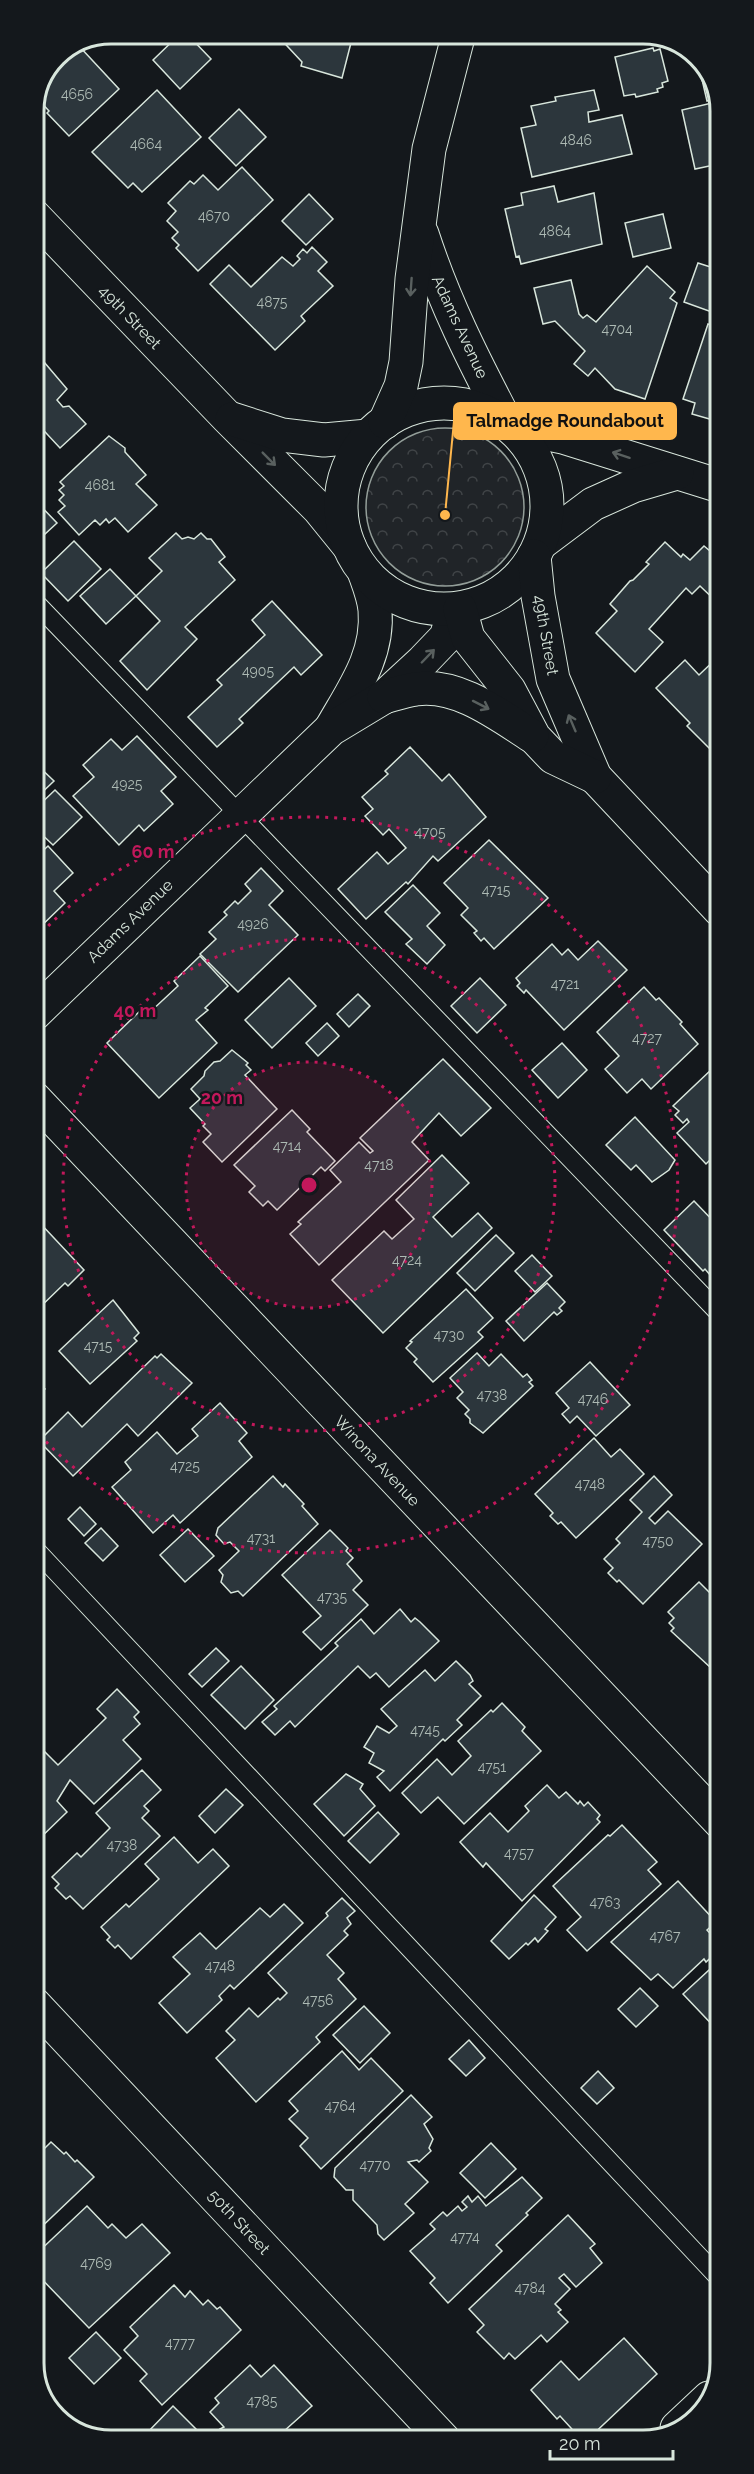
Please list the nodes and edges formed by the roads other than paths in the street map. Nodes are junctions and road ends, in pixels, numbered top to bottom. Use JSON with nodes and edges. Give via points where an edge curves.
{"nodes":[{"id":1,"x":456,"y":44,"type":"edge"},
{"id":2,"x":44,"y":226,"type":"edge"},
{"id":3,"x":420,"y":230,"type":"junction"},
{"id":4,"x":228,"y":418,"type":"junction"},
{"id":5,"x":508,"y":424,"type":"junction"},
{"id":6,"x":376,"y":429,"type":"junction"},
{"id":7,"x":677,"y":473,"type":"junction"},
{"id":8,"x":711,"y":483,"type":"edge"},
{"id":9,"x":349,"y":546,"type":"junction"},
{"id":10,"x":538,"y":550,"type":"junction"},
{"id":11,"x":365,"y":574,"type":"junction"},
{"id":12,"x":458,"y":609,"type":"junction"},
{"id":13,"x":44,"y":611,"type":"edge"},
{"id":14,"x":384,"y":697,"type":"junction"},
{"id":15,"x":331,"y":729,"type":"junction"},
{"id":16,"x":534,"y":737,"type":"junction"},
{"id":17,"x":595,"y":777,"type":"junction"},
{"id":18,"x":241,"y":816,"type":"junction"},
{"id":19,"x":711,"y":900,"type":"edge"},
{"id":20,"x":44,"y":1004,"type":"edge"},
{"id":21,"x":44,"y":1109,"type":"edge"},
{"id":22,"x":711,"y":1305,"type":"edge"},
{"id":23,"x":44,"y":1559,"type":"edge"},
{"id":24,"x":711,"y":1812,"type":"edge"},
{"id":25,"x":44,"y":2015,"type":"edge"},
{"id":26,"x":711,"y":2269,"type":"edge"},
{"id":27,"x":435,"y":2430,"type":"edge"}],
"edges":[{"from":1,"to":3,"type":"street","name":"Adams Avenue","via":[[429,149]]},
{"from":2,"to":4,"type":"street","name":"49th Street"},
{"from":3,"to":5,"type":"street","name":"Adams Avenue","via":[[456,324]]},
{"from":3,"to":6,"type":"street","name":"Adams Avenue","one_way":true,"via":[[401,386]]},
{"from":4,"to":6,"type":"street","name":"49th Street","via":[[282,435],[324,440]]},
{"from":4,"to":9,"type":"street","name":"49th Street","one_way":true,"via":[[319,509]]},
{"from":5,"to":6,"type":"street","via":[[483,410],[432,403],[408,409]]},
{"from":7,"to":5,"type":"street","one_way":true},
{"from":5,"to":10,"type":"street","via":[[528,445],[541,467],[547,492],[548,518]]},
{"from":6,"to":9,"type":"street","via":[[352,460],[342,488],[341,518]]},
{"from":7,"to":8,"type":"street"},
{"from":7,"to":10,"type":"street","via":[[633,486],[593,504]]},
{"from":9,"to":11,"type":"street"},
{"from":10,"to":12,"type":"street","via":[[515,582],[490,599]]},
{"from":17,"to":10,"type":"street","name":"49th Street","one_way":true,"via":[[553,679],[542,626]]},
{"from":11,"to":12,"type":"street","via":[[406,603],[430,609]]},
{"from":11,"to":15,"type":"street","name":"Adams Avenue","via":[[375,609],[374,644]]},
{"from":14,"to":12,"type":"street","name":"Adams Avenue","one_way":true,"via":[[446,637]]},
{"from":12,"to":16,"type":"street","name":"49th Street","via":[[468,638],[509,690]]},
{"from":13,"to":18,"type":"lane"},
{"from":14,"to":15,"type":"street","name":"Adams Avenue"},
{"from":14,"to":16,"type":"street","one_way":true,"via":[[418,688],[448,691],[494,712]]},
{"from":15,"to":18,"type":"street","name":"Adams Avenue"},
{"from":16,"to":17,"type":"street","name":"49th Street","via":[[553,757]]},
{"from":17,"to":19,"type":"street","name":"49th Street"},
{"from":18,"to":20,"type":"street","name":"Adams Avenue"},
{"from":18,"to":22,"type":"lane"},
{"from":21,"to":24,"type":"street","name":"Winona Avenue"},
{"from":23,"to":26,"type":"lane"},
{"from":25,"to":27,"type":"street","name":"50th Street"}]}
